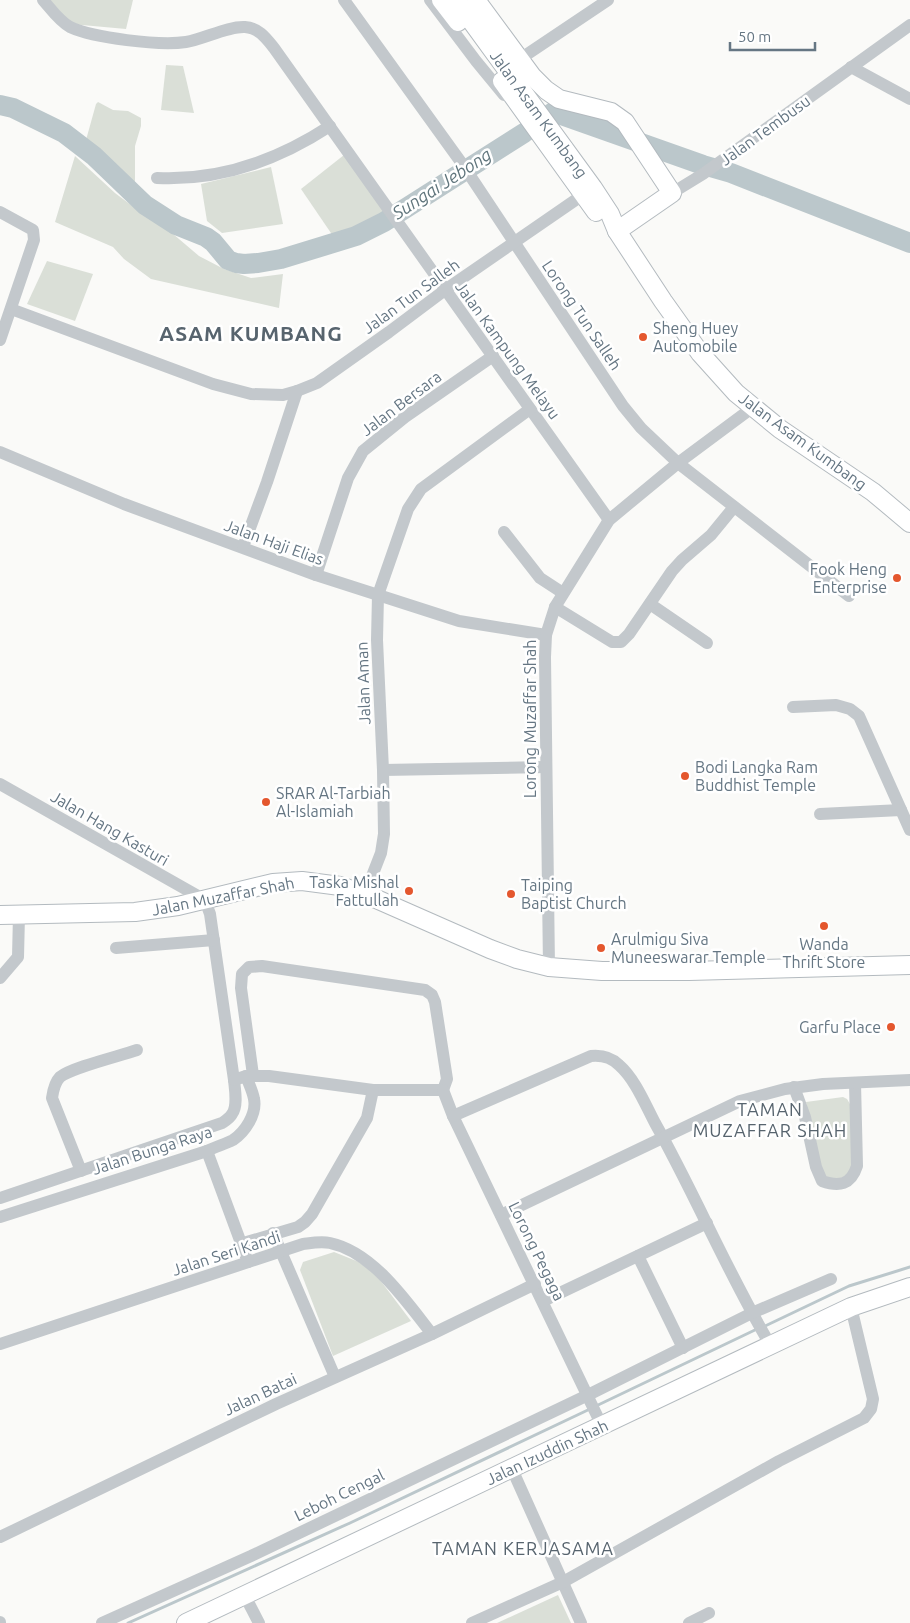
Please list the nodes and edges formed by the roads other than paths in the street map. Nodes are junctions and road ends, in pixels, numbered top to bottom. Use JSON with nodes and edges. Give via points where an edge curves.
{"nodes":[{"id":1,"x":43,"y":0,"type":"edge"},
{"id":2,"x":344,"y":0,"type":"edge"},
{"id":3,"x":430,"y":0,"type":"edge"},
{"id":4,"x":442,"y":0,"type":"edge"},
{"id":5,"x":456,"y":0,"type":"edge"},
{"id":6,"x":476,"y":0,"type":"edge"},
{"id":7,"x":608,"y":0,"type":"edge"},
{"id":8,"x":910,"y":25,"type":"edge"},
{"id":9,"x":492,"y":58,"type":"junction"},
{"id":10,"x":520,"y":59,"type":"junction"},
{"id":11,"x":851,"y":67,"type":"junction"},
{"id":12,"x":910,"y":99,"type":"edge"},
{"id":13,"x":525,"y":107,"type":"junction"},
{"id":14,"x":330,"y":126,"type":"junction"},
{"id":15,"x":157,"y":178,"type":"dead end"},
{"id":16,"x":588,"y":191,"type":"junction"},
{"id":17,"x":672,"y":193,"type":"junction"},
{"id":18,"x":0,"y":212,"type":"edge"},
{"id":19,"x":617,"y":231,"type":"junction"},
{"id":20,"x":515,"y":242,"type":"junction"},
{"id":21,"x":445,"y":290,"type":"junction"},
{"id":22,"x":11,"y":309,"type":"junction"},
{"id":23,"x":0,"y":340,"type":"edge"},
{"id":24,"x":493,"y":356,"type":"junction"},
{"id":25,"x":297,"y":391,"type":"junction"},
{"id":26,"x":752,"y":408,"type":"junction"},
{"id":27,"x":530,"y":409,"type":"junction"},
{"id":28,"x":0,"y":452,"type":"edge"},
{"id":29,"x":678,"y":463,"type":"junction"},
{"id":30,"x":734,"y":507,"type":"junction"},
{"id":31,"x":609,"y":520,"type":"junction"},
{"id":32,"x":910,"y":523,"type":"edge"},
{"id":33,"x":504,"y":532,"type":"dead end"},
{"id":34,"x":242,"y":547,"type":"junction"},
{"id":35,"x":316,"y":575,"type":"junction"},
{"id":36,"x":563,"y":593,"type":"junction"},
{"id":37,"x":378,"y":595,"type":"junction"},
{"id":38,"x":849,"y":596,"type":"dead end"},
{"id":39,"x":650,"y":604,"type":"junction"},
{"id":40,"x":555,"y":607,"type":"junction"},
{"id":41,"x":546,"y":635,"type":"junction"},
{"id":42,"x":707,"y":642,"type":"dead end"},
{"id":43,"x":793,"y":707,"type":"dead end"},
{"id":44,"x":546,"y":767,"type":"junction"},
{"id":45,"x":383,"y":770,"type":"junction"},
{"id":46,"x":0,"y":784,"type":"edge"},
{"id":47,"x":901,"y":810,"type":"junction"},
{"id":48,"x":820,"y":814,"type":"dead end"},
{"id":49,"x":910,"y":830,"type":"edge"},
{"id":50,"x":365,"y":894,"type":"junction"},
{"id":51,"x":205,"y":900,"type":"junction"},
{"id":52,"x":0,"y":915,"type":"edge"},
{"id":53,"x":19,"y":915,"type":"junction"},
{"id":54,"x":214,"y":940,"type":"junction"},
{"id":55,"x":116,"y":948,"type":"dead end"},
{"id":56,"x":910,"y":966,"type":"edge"},
{"id":57,"x":549,"y":967,"type":"junction"},
{"id":58,"x":0,"y":978,"type":"edge"},
{"id":59,"x":138,"y":1050,"type":"dead end"},
{"id":60,"x":244,"y":1077,"type":"junction"},
{"id":61,"x":910,"y":1080,"type":"edge"},
{"id":62,"x":855,"y":1083,"type":"junction"},
{"id":63,"x":794,"y":1087,"type":"junction"},
{"id":64,"x":373,"y":1090,"type":"junction"},
{"id":65,"x":443,"y":1090,"type":"junction"},
{"id":66,"x":453,"y":1116,"type":"junction"},
{"id":67,"x":664,"y":1138,"type":"junction"},
{"id":68,"x":206,"y":1151,"type":"junction"},
{"id":69,"x":81,"y":1171,"type":"junction"},
{"id":70,"x":0,"y":1198,"type":"edge"},
{"id":71,"x":502,"y":1215,"type":"junction"},
{"id":72,"x":0,"y":1217,"type":"edge"},
{"id":73,"x":707,"y":1223,"type":"junction"},
{"id":74,"x":273,"y":1233,"type":"junction"},
{"id":75,"x":240,"y":1244,"type":"junction"},
{"id":76,"x":280,"y":1253,"type":"junction"},
{"id":77,"x":638,"y":1256,"type":"junction"},
{"id":78,"x":248,"y":1262,"type":"junction"},
{"id":79,"x":831,"y":1279,"type":"dead end"},
{"id":80,"x":535,"y":1284,"type":"junction"},
{"id":81,"x":910,"y":1287,"type":"edge"},
{"id":82,"x":543,"y":1301,"type":"junction"},
{"id":83,"x":851,"y":1308,"type":"junction"},
{"id":84,"x":761,"y":1329,"type":"junction"},
{"id":85,"x":432,"y":1334,"type":"junction"},
{"id":86,"x":0,"y":1344,"type":"edge"},
{"id":87,"x":683,"y":1348,"type":"junction"},
{"id":88,"x":336,"y":1377,"type":"junction"},
{"id":89,"x":594,"y":1409,"type":"junction"},
{"id":90,"x":512,"y":1469,"type":"junction"},
{"id":91,"x":0,"y":1537,"type":"edge"},
{"id":92,"x":563,"y":1582,"type":"junction"},
{"id":93,"x":245,"y":1596,"type":"junction"},
{"id":94,"x":709,"y":1613,"type":"dead end"},
{"id":95,"x":102,"y":1623,"type":"edge"},
{"id":96,"x":186,"y":1623,"type":"edge"},
{"id":97,"x":259,"y":1623,"type":"edge"},
{"id":98,"x":472,"y":1623,"type":"edge"},
{"id":99,"x":581,"y":1623,"type":"edge"},
{"id":100,"x":689,"y":1623,"type":"edge"}],
"edges":[{"from":1,"to":14,"type":"street","name":"Jalan Kampung Melayu","via":[[69,26],[156,44],[198,40],[243,26],[257,30],[274,48]]},
{"from":2,"to":20,"type":"street","name":"Lorong Tun Salleh"},
{"from":3,"to":13,"type":"street","name":"Jalan Asam Kumbang","via":[[496,86],[505,96]]},
{"from":4,"to":9,"type":"main road","name":"Jalan Asam Kumbang"},
{"from":5,"to":9,"type":"main road","name":"Jalan Asam Kumbang"},
{"from":6,"to":10,"type":"main road","name":"Jalan Asam Kumbang"},
{"from":7,"to":10,"type":"street"},
{"from":8,"to":11,"type":"street","name":"Jalan Tembusu"},
{"from":9,"to":13,"type":"main road","name":"Jalan Asam Kumbang"},
{"from":10,"to":17,"type":"main road","name":"Jalan Asam Kumbang","via":[[552,96],[611,112],[625,122]]},
{"from":11,"to":12,"type":"street"},
{"from":11,"to":17,"type":"street","name":"Jalan Tembusu"},
{"from":13,"to":16,"type":"main road","name":"Jalan Asam Kumbang"},
{"from":14,"to":15,"type":"street","via":[[288,150],[243,168],[196,177]]},
{"from":14,"to":21,"type":"street","name":"Jalan Kampung Melayu"},
{"from":16,"to":19,"type":"main road","name":"Jalan Asam Kumbang","via":[[610,214]]},
{"from":16,"to":20,"type":"street","name":"Jalan Tun Salleh"},
{"from":17,"to":19,"type":"main road","name":"Jalan Tembusu"},
{"from":18,"to":22,"type":"street","via":[[33,230],[34,240]]},
{"from":19,"to":26,"type":"main road","name":"Jalan Asam Kumbang","via":[[700,353]]},
{"from":20,"to":21,"type":"street","name":"Jalan Tun Salleh"},
{"from":20,"to":29,"type":"street","name":"Lorong Tun Salleh","via":[[623,406]]},
{"from":21,"to":24,"type":"street","name":"Jalan Kampung Melayu"},
{"from":21,"to":25,"type":"street","name":"Jalan Tun Salleh","via":[[317,383]]},
{"from":22,"to":23,"type":"street"},
{"from":22,"to":25,"type":"street","name":"Jalan Tun Salleh","via":[[213,384],[251,394],[282,395]]},
{"from":24,"to":27,"type":"street","name":"Jalan Kampung Melayu"},
{"from":24,"to":35,"type":"street","name":"Jalan Bersara","via":[[405,417],[363,451],[348,478]]},
{"from":25,"to":34,"type":"street"},
{"from":26,"to":29,"type":"street","name":"Lorong Muzaffar Shah"},
{"from":26,"to":32,"type":"main road","name":"Jalan Asam Kumbang","via":[[873,492]]},
{"from":27,"to":31,"type":"street","name":"Jalan Kampung Melayu"},
{"from":27,"to":37,"type":"street","name":"Jalan Aman","via":[[421,489],[408,509]]},
{"from":28,"to":34,"type":"street","name":"Jalan Haji Elias","via":[[124,504]]},
{"from":29,"to":30,"type":"street","name":"Lorong Tun Salleh"},
{"from":29,"to":31,"type":"street","name":"Lorong Muzaffar Shah"},
{"from":30,"to":38,"type":"street","name":"Lorong Tun Salleh"},
{"from":30,"to":39,"type":"street","via":[[711,535],[672,571]]},
{"from":31,"to":36,"type":"street","name":"Lorong Muzaffar Shah"},
{"from":33,"to":36,"type":"street","via":[[540,578]]},
{"from":34,"to":35,"type":"street","name":"Jalan Haji Elias"},
{"from":35,"to":37,"type":"street","name":"Jalan Haji Elias"},
{"from":36,"to":40,"type":"street","name":"Lorong Muzaffar Shah"},
{"from":37,"to":41,"type":"street","name":"Jalan Haji Elias","via":[[459,621]]},
{"from":37,"to":45,"type":"street","name":"Jalan Aman"},
{"from":39,"to":40,"type":"street","via":[[621,642],[612,642]]},
{"from":39,"to":42,"type":"street"},
{"from":40,"to":41,"type":"street","name":"Lorong Muzaffar Shah"},
{"from":41,"to":44,"type":"street","name":"Lorong Muzaffar Shah"},
{"from":43,"to":47,"type":"street","via":[[836,705],[850,708],[859,716]]},
{"from":44,"to":45,"type":"street"},
{"from":44,"to":57,"type":"street","name":"Lorong Muzaffar Shah"},
{"from":45,"to":50,"type":"street","name":"Jalan Aman","via":[[384,834],[381,853]]},
{"from":46,"to":51,"type":"street","name":"Jalan Hang Kasturi"},
{"from":47,"to":48,"type":"street"},
{"from":47,"to":49,"type":"street"},
{"from":50,"to":51,"type":"main road","name":"Jalan Muzaffar Shah","via":[[340,886],[302,881],[274,883]]},
{"from":50,"to":57,"type":"main road","name":"Jalan Muzaffar Shah","via":[[490,949]]},
{"from":51,"to":53,"type":"main road","name":"Jalan Muzaffar Shah","via":[[135,912]]},
{"from":51,"to":54,"type":"street","name":"Jalan Bunga Raya"},
{"from":52,"to":53,"type":"main road","name":"Jalan Muzaffar Shah"},
{"from":53,"to":58,"type":"street","via":[[18,957]]},
{"from":54,"to":55,"type":"street"},
{"from":54,"to":60,"type":"street","name":"Jalan Bunga Raya"},
{"from":56,"to":57,"type":"main road","name":"Jalan Muzaffar Shah","via":[[689,971]]},
{"from":59,"to":69,"type":"street","via":[[79,1068],[60,1078],[53,1090],[52,1098]]},
{"from":60,"to":64,"type":"street","via":[[269,1076]]},
{"from":60,"to":65,"type":"street","via":[[242,974],[249,967],[262,966],[424,990],[432,995],[447,1079]]},
{"from":60,"to":68,"type":"street","name":"Jalan Bunga Raya","via":[[254,1099],[249,1123],[233,1139]]},
{"from":60,"to":69,"type":"street","name":"Jalan Bunga Raya","via":[[232,1114],[222,1123]]},
{"from":61,"to":62,"type":"street"},
{"from":62,"to":63,"type":"street"},
{"from":62,"to":63,"type":"street","via":[[857,1166],[854,1175],[839,1185],[822,1181]]},
{"from":63,"to":67,"type":"street","via":[[740,1100]]},
{"from":64,"to":65,"type":"street"},
{"from":64,"to":74,"type":"street","via":[[367,1118],[312,1214],[298,1227]]},
{"from":65,"to":66,"type":"street","name":"Lorong Pegaga"},
{"from":66,"to":67,"type":"street","via":[[591,1056],[601,1055],[619,1064]]},
{"from":66,"to":71,"type":"street","name":"Lorong Pegaga"},
{"from":67,"to":71,"type":"street"},
{"from":67,"to":73,"type":"street"},
{"from":68,"to":72,"type":"street","name":"Jalan Bunga Raya"},
{"from":68,"to":75,"type":"street"},
{"from":69,"to":70,"type":"street","name":"Jalan Bunga Raya"},
{"from":71,"to":80,"type":"street","name":"Lorong Pegaga"},
{"from":73,"to":77,"type":"street"},
{"from":73,"to":84,"type":"street"},
{"from":74,"to":75,"type":"street"},
{"from":74,"to":76,"type":"street"},
{"from":75,"to":78,"type":"street"},
{"from":76,"to":78,"type":"street","name":"Jalan Seri Kandi"},
{"from":76,"to":85,"type":"street","name":"Jalan Seri Kandi","via":[[316,1242],[349,1250],[385,1275]]},
{"from":76,"to":88,"type":"street"},
{"from":77,"to":82,"type":"street"},
{"from":77,"to":87,"type":"street"},
{"from":78,"to":86,"type":"street","name":"Jalan Seri Kandi"},
{"from":79,"to":84,"type":"street","name":"Leboh Cengal"},
{"from":80,"to":82,"type":"street","name":"Lorong Pegaga"},
{"from":80,"to":85,"type":"street","name":"Jalan Batai"},
{"from":81,"to":83,"type":"main road","name":"Jalan Izuddin Shah"},
{"from":82,"to":89,"type":"street","name":"Lorong Pegaga"},
{"from":83,"to":84,"type":"main road","name":"Jalan Izuddin Shah"},
{"from":83,"to":92,"type":"street","via":[[873,1399],[864,1418],[770,1466]]},
{"from":84,"to":87,"type":"street","name":"Leboh Cengal"},
{"from":84,"to":89,"type":"main road","name":"Jalan Izuddin Shah"},
{"from":85,"to":88,"type":"street","name":"Jalan Batai"},
{"from":87,"to":89,"type":"street","name":"Leboh Cengal"},
{"from":88,"to":91,"type":"street","name":"Jalan Batai"},
{"from":89,"to":90,"type":"main road","name":"Jalan Izuddin Shah"},
{"from":89,"to":95,"type":"street","name":"Leboh Cengal"},
{"from":90,"to":92,"type":"street"},
{"from":90,"to":93,"type":"main road","name":"Jalan Izuddin Shah"},
{"from":92,"to":98,"type":"street"},
{"from":92,"to":99,"type":"street"},
{"from":93,"to":96,"type":"main road","name":"Jalan Izuddin Shah"},
{"from":93,"to":97,"type":"street"},
{"from":94,"to":100,"type":"street"}]}
